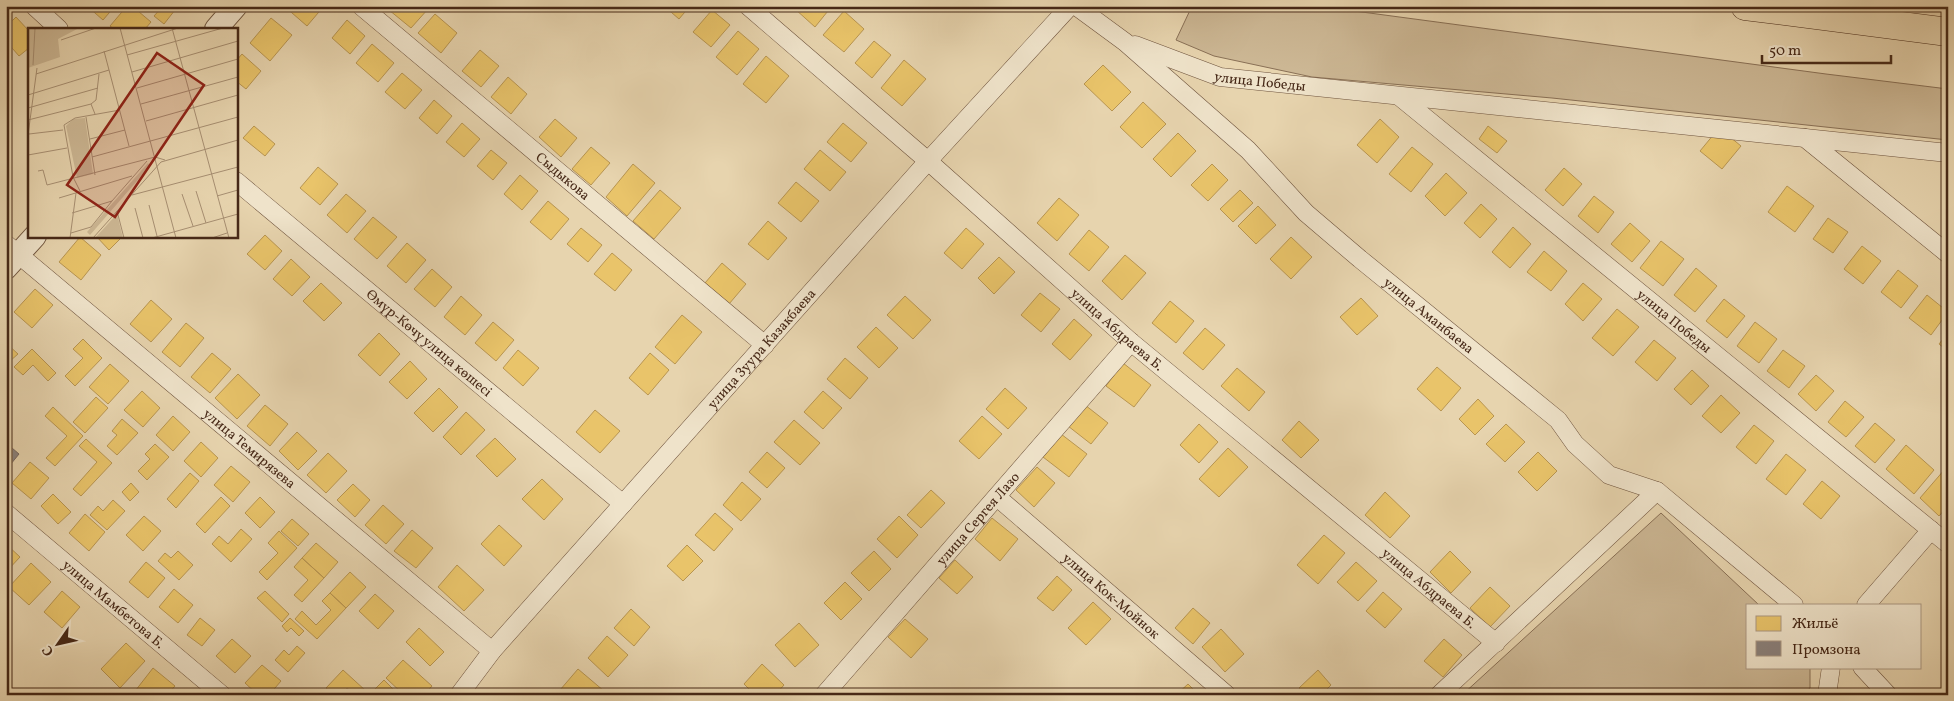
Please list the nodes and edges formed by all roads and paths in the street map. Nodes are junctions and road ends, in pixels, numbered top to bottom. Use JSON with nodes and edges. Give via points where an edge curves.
{"nodes":[{"id":1,"x":34,"y":6,"type":"edge"},
{"id":2,"x":236,"y":6,"type":"edge"},
{"id":3,"x":361,"y":6,"type":"edge"},
{"id":4,"x":748,"y":6,"type":"edge"},
{"id":5,"x":1070,"y":6,"type":"edge"},
{"id":6,"x":1076,"y":6,"type":"edge"},
{"id":7,"x":1745,"y":6,"type":"edge"},
{"id":8,"x":1874,"y":14,"type":"edge"},
{"id":9,"x":58,"y":28,"type":"edge"},
{"id":10,"x":217,"y":28,"type":"edge"},
{"id":11,"x":1948,"y":32,"type":"edge"},
{"id":12,"x":1126,"y":42,"type":"junction"},
{"id":13,"x":1400,"y":97,"type":"junction"},
{"id":14,"x":1805,"y":138,"type":"junction"},
{"id":15,"x":1948,"y":153,"type":"edge"},
{"id":16,"x":928,"y":161,"type":"junction"},
{"id":17,"x":238,"y":183,"type":"edge"},
{"id":18,"x":32,"y":238,"type":"edge"},
{"id":19,"x":1948,"y":254,"type":"edge"},
{"id":20,"x":10,"y":256,"type":"edge"},
{"id":21,"x":1131,"y":342,"type":"junction"},
{"id":22,"x":765,"y":345,"type":"junction"},
{"id":23,"x":1657,"y":491,"type":"junction"},
{"id":24,"x":997,"y":497,"type":"junction"},
{"id":25,"x":623,"y":504,"type":"junction"},
{"id":26,"x":6,"y":513,"type":"edge"},
{"id":27,"x":1931,"y":530,"type":"junction"},
{"id":28,"x":1948,"y":544,"type":"edge"},
{"id":29,"x":1793,"y":604,"type":"edge"},
{"id":30,"x":1867,"y":604,"type":"edge"},
{"id":31,"x":1496,"y":643,"type":"junction"},
{"id":32,"x":492,"y":651,"type":"junction"},
{"id":33,"x":1831,"y":668,"type":"edge"},
{"id":34,"x":1863,"y":668,"type":"edge"},
{"id":35,"x":834,"y":691,"type":"edge"},
{"id":36,"x":222,"y":695,"type":"edge"},
{"id":37,"x":458,"y":695,"type":"edge"},
{"id":38,"x":1227,"y":695,"type":"edge"},
{"id":39,"x":1439,"y":695,"type":"edge"},
{"id":40,"x":1826,"y":695,"type":"edge"},
{"id":41,"x":1888,"y":695,"type":"edge"}],
"edges":[{"from":1,"to":9,"type":"street"},
{"from":2,"to":10,"type":"street"},
{"from":3,"to":22,"type":"street","name":"Сыдыкова"},
{"from":4,"to":16,"type":"street","name":"улица Абдраева Б."},
{"from":5,"to":16,"type":"street","name":"улица Зуура Казакбаева"},
{"from":6,"to":12,"type":"street","name":"улица Аманбаева"},
{"from":7,"to":8,"type":"main road"},
{"from":8,"to":11,"type":"main road"},
{"from":12,"to":13,"type":"street","name":"улица Победы","via":[[1220,77]]},
{"from":12,"to":23,"type":"street","name":"улица Аманбаева","via":[[1248,150],[1313,218],[1558,420],[1575,444],[1609,475]]},
{"from":13,"to":14,"type":"street","name":"улица Победы"},
{"from":13,"to":27,"type":"street","name":"улица Победы"},
{"from":14,"to":15,"type":"street","name":"улица Победы"},
{"from":14,"to":19,"type":"street"},
{"from":16,"to":21,"type":"street","name":"улица Абдраева Б."},
{"from":16,"to":22,"type":"street","name":"улица Зуура Казакбаева"},
{"from":17,"to":25,"type":"street","name":"Өмүр-Көчү улица көшесі"},
{"from":18,"to":20,"type":"street"},
{"from":20,"to":32,"type":"street","name":"улица Темирязева"},
{"from":21,"to":24,"type":"street","name":"улица Сергея Лазо"},
{"from":21,"to":31,"type":"street","name":"улица Абдраева Б."},
{"from":22,"to":25,"type":"street","name":"улица Зуура Казакбаева"},
{"from":23,"to":29,"type":"street","name":"улица Аманбаева"},
{"from":23,"to":31,"type":"street"},
{"from":24,"to":35,"type":"street","name":"улица Сергея Лазо"},
{"from":24,"to":38,"type":"street","name":"улица Кок-Мойнок"},
{"from":25,"to":32,"type":"street","name":"улица Зуура Казакбаева"},
{"from":26,"to":36,"type":"street","name":"улица Мамбетова Б."},
{"from":27,"to":28,"type":"street","name":"улица Победы"},
{"from":27,"to":30,"type":"street"},
{"from":31,"to":39,"type":"street"},
{"from":32,"to":37,"type":"street","name":"улица Зуура Казакбаева"},
{"from":33,"to":40,"type":"street"},
{"from":34,"to":41,"type":"street"}]}
